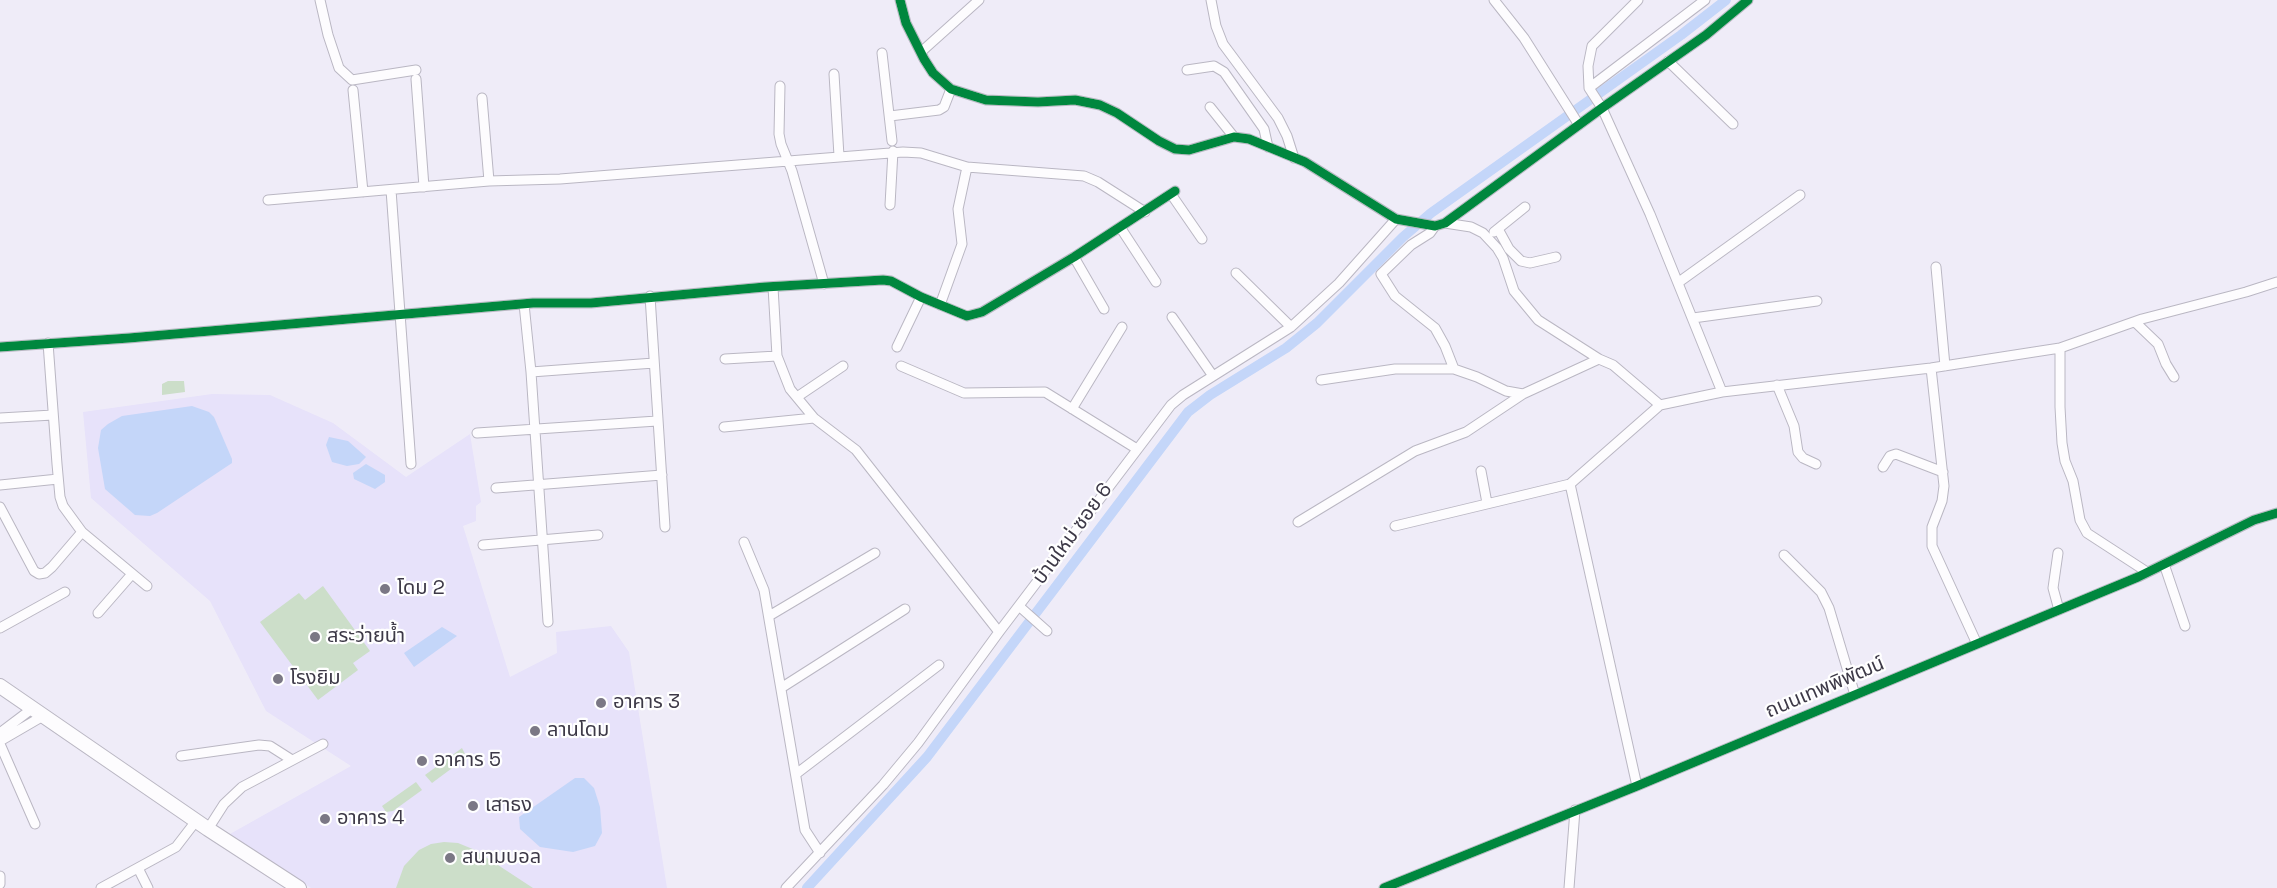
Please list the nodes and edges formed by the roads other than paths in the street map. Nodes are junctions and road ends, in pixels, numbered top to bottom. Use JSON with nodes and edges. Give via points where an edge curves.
{"nodes":[{"id":1,"x":320,"y":0,"type":"edge"},
{"id":2,"x":900,"y":0,"type":"edge"},
{"id":3,"x":979,"y":0,"type":"edge"},
{"id":4,"x":1211,"y":0,"type":"edge"},
{"id":5,"x":1494,"y":0,"type":"edge"},
{"id":6,"x":1638,"y":0,"type":"edge"},
{"id":7,"x":1705,"y":0,"type":"edge"},
{"id":8,"x":1748,"y":0,"type":"edge"},
{"id":9,"x":921,"y":52,"type":"junction"},
{"id":10,"x":882,"y":53,"type":"dead end"},
{"id":11,"x":1668,"y":61,"type":"junction"},
{"id":12,"x":1187,"y":70,"type":"dead end"},
{"id":13,"x":834,"y":74,"type":"dead end"},
{"id":14,"x":780,"y":86,"type":"dead end"},
{"id":15,"x":951,"y":89,"type":"junction"},
{"id":16,"x":1590,"y":89,"type":"junction"},
{"id":17,"x":352,"y":90,"type":"dead end"},
{"id":18,"x":482,"y":98,"type":"dead end"},
{"id":19,"x":1601,"y":106,"type":"junction"},
{"id":20,"x":1210,"y":107,"type":"dead end"},
{"id":21,"x":890,"y":116,"type":"junction"},
{"id":22,"x":1577,"y":121,"type":"junction"},
{"id":23,"x":1733,"y":124,"type":"dead end"},
{"id":24,"x":1234,"y":137,"type":"junction"},
{"id":25,"x":892,"y":146,"type":"junction"},
{"id":26,"x":1268,"y":147,"type":"junction"},
{"id":27,"x":839,"y":156,"type":"junction"},
{"id":28,"x":1294,"y":158,"type":"junction"},
{"id":29,"x":787,"y":161,"type":"junction"},
{"id":30,"x":967,"y":167,"type":"junction"},
{"id":31,"x":489,"y":181,"type":"junction"},
{"id":32,"x":424,"y":187,"type":"junction"},
{"id":33,"x":391,"y":190,"type":"junction"},
{"id":34,"x":363,"y":192,"type":"junction"},
{"id":35,"x":1800,"y":195,"type":"dead end"},
{"id":36,"x":268,"y":200,"type":"dead end"},
{"id":37,"x":890,"y":205,"type":"dead end"},
{"id":38,"x":1525,"y":207,"type":"dead end"},
{"id":39,"x":1145,"y":212,"type":"junction"},
{"id":40,"x":1396,"y":219,"type":"junction"},
{"id":41,"x":1445,"y":223,"type":"junction"},
{"id":42,"x":1430,"y":225,"type":"junction"},
{"id":43,"x":1120,"y":227,"type":"junction"},
{"id":44,"x":1498,"y":229,"type":"junction"},
{"id":45,"x":1487,"y":238,"type":"junction"},
{"id":46,"x":1202,"y":239,"type":"dead end"},
{"id":47,"x":1074,"y":257,"type":"junction"},
{"id":48,"x":1556,"y":257,"type":"dead end"},
{"id":49,"x":1936,"y":267,"type":"dead end"},
{"id":50,"x":1236,"y":273,"type":"dead end"},
{"id":51,"x":1156,"y":282,"type":"dead end"},
{"id":52,"x":1679,"y":282,"type":"junction"},
{"id":53,"x":2277,"y":282,"type":"edge"},
{"id":54,"x":824,"y":284,"type":"junction"},
{"id":55,"x":773,"y":287,"type":"junction"},
{"id":56,"x":650,"y":296,"type":"junction"},
{"id":57,"x":921,"y":297,"type":"junction"},
{"id":58,"x":1817,"y":302,"type":"dead end"},
{"id":59,"x":524,"y":304,"type":"junction"},
{"id":60,"x":940,"y":305,"type":"junction"},
{"id":61,"x":1104,"y":309,"type":"dead end"},
{"id":62,"x":400,"y":314,"type":"junction"},
{"id":63,"x":1172,"y":317,"type":"dead end"},
{"id":64,"x":1693,"y":318,"type":"junction"},
{"id":65,"x":2135,"y":321,"type":"junction"},
{"id":66,"x":1122,"y":327,"type":"dead end"},
{"id":67,"x":1291,"y":327,"type":"junction"},
{"id":68,"x":48,"y":343,"type":"junction"},
{"id":69,"x":0,"y":347,"type":"edge"},
{"id":70,"x":897,"y":347,"type":"dead end"},
{"id":71,"x":2060,"y":348,"type":"junction"},
{"id":72,"x":777,"y":356,"type":"junction"},
{"id":73,"x":725,"y":359,"type":"dead end"},
{"id":74,"x":1599,"y":359,"type":"junction"},
{"id":75,"x":654,"y":363,"type":"junction"},
{"id":76,"x":843,"y":366,"type":"dead end"},
{"id":77,"x":901,"y":366,"type":"dead end"},
{"id":78,"x":1945,"y":366,"type":"junction"},
{"id":79,"x":1931,"y":368,"type":"junction"},
{"id":80,"x":1454,"y":369,"type":"junction"},
{"id":81,"x":531,"y":372,"type":"junction"},
{"id":82,"x":1213,"y":376,"type":"junction"},
{"id":83,"x":2174,"y":377,"type":"dead end"},
{"id":84,"x":1321,"y":380,"type":"dead end"},
{"id":85,"x":1777,"y":385,"type":"junction"},
{"id":86,"x":1722,"y":392,"type":"junction"},
{"id":87,"x":1523,"y":394,"type":"junction"},
{"id":88,"x":797,"y":397,"type":"junction"},
{"id":89,"x":1660,"y":405,"type":"junction"},
{"id":90,"x":1072,"y":409,"type":"junction"},
{"id":91,"x":53,"y":415,"type":"junction"},
{"id":92,"x":0,"y":418,"type":"edge"},
{"id":93,"x":814,"y":418,"type":"junction"},
{"id":94,"x":657,"y":421,"type":"junction"},
{"id":95,"x":724,"y":427,"type":"dead end"},
{"id":96,"x":534,"y":429,"type":"junction"},
{"id":97,"x":477,"y":433,"type":"dead end"},
{"id":98,"x":1137,"y":448,"type":"junction"},
{"id":99,"x":411,"y":464,"type":"dead end"},
{"id":100,"x":1816,"y":464,"type":"dead end"},
{"id":101,"x":1883,"y":467,"type":"dead end"},
{"id":102,"x":1481,"y":471,"type":"dead end"},
{"id":103,"x":1943,"y":472,"type":"junction"},
{"id":104,"x":662,"y":475,"type":"junction"},
{"id":105,"x":58,"y":478,"type":"junction"},
{"id":106,"x":538,"y":483,"type":"junction"},
{"id":107,"x":1570,"y":484,"type":"junction"},
{"id":108,"x":0,"y":485,"type":"edge"},
{"id":109,"x":496,"y":488,"type":"dead end"},
{"id":110,"x":1487,"y":503,"type":"junction"},
{"id":111,"x":0,"y":507,"type":"edge"},
{"id":112,"x":2277,"y":513,"type":"edge"},
{"id":113,"x":1298,"y":522,"type":"dead end"},
{"id":114,"x":1395,"y":526,"type":"dead end"},
{"id":115,"x":665,"y":527,"type":"dead end"},
{"id":116,"x":82,"y":532,"type":"junction"},
{"id":117,"x":598,"y":535,"type":"dead end"},
{"id":118,"x":543,"y":541,"type":"junction"},
{"id":119,"x":744,"y":542,"type":"dead end"},
{"id":120,"x":483,"y":545,"type":"dead end"},
{"id":121,"x":2058,"y":553,"type":"dead end"},
{"id":122,"x":875,"y":554,"type":"dead end"},
{"id":123,"x":1784,"y":555,"type":"dead end"},
{"id":124,"x":2164,"y":564,"type":"junction"},
{"id":125,"x":2147,"y":572,"type":"junction"},
{"id":126,"x":132,"y":574,"type":"junction"},
{"id":127,"x":147,"y":586,"type":"dead end"},
{"id":128,"x":65,"y":592,"type":"dead end"},
{"id":129,"x":905,"y":609,"type":"dead end"},
{"id":130,"x":1023,"y":610,"type":"junction"},
{"id":131,"x":2059,"y":610,"type":"junction"},
{"id":132,"x":98,"y":613,"type":"dead end"},
{"id":133,"x":769,"y":616,"type":"junction"},
{"id":134,"x":548,"y":622,"type":"dead end"},
{"id":135,"x":2185,"y":626,"type":"dead end"},
{"id":136,"x":0,"y":628,"type":"edge"},
{"id":137,"x":1047,"y":631,"type":"dead end"},
{"id":138,"x":999,"y":632,"type":"junction"},
{"id":139,"x":1977,"y":645,"type":"junction"},
{"id":140,"x":939,"y":665,"type":"dead end"},
{"id":141,"x":0,"y":686,"type":"edge"},
{"id":142,"x":781,"y":688,"type":"junction"},
{"id":143,"x":1855,"y":695,"type":"junction"},
{"id":144,"x":38,"y":712,"type":"junction"},
{"id":145,"x":0,"y":733,"type":"edge"},
{"id":146,"x":0,"y":742,"type":"edge"},
{"id":147,"x":323,"y":744,"type":"dead end"},
{"id":148,"x":181,"y":756,"type":"dead end"},
{"id":149,"x":292,"y":760,"type":"junction"},
{"id":150,"x":796,"y":774,"type":"junction"},
{"id":151,"x":1637,"y":786,"type":"junction"},
{"id":152,"x":1575,"y":810,"type":"junction"},
{"id":153,"x":35,"y":824,"type":"dead end"},
{"id":154,"x":202,"y":825,"type":"junction"},
{"id":155,"x":820,"y":854,"type":"junction"},
{"id":156,"x":138,"y":868,"type":"junction"},
{"id":157,"x":0,"y":876,"type":"edge"},
{"id":158,"x":0,"y":884,"type":"edge"},
{"id":159,"x":101,"y":888,"type":"edge"},
{"id":160,"x":148,"y":888,"type":"edge"},
{"id":161,"x":299,"y":888,"type":"edge"},
{"id":162,"x":786,"y":888,"type":"edge"},
{"id":163,"x":1384,"y":888,"type":"edge"},
{"id":164,"x":1569,"y":888,"type":"edge"}],
"edges":[{"from":1,"to":32,"type":"street","via":[[339,68],[352,80],[416,75]]},
{"from":2,"to":9,"type":"street","via":[[906,23]]},
{"from":3,"to":9,"type":"street"},
{"from":4,"to":28,"type":"street","via":[[1223,44],[1278,118]]},
{"from":5,"to":22,"type":"street","via":[[1524,38]]},
{"from":6,"to":16,"type":"street","via":[[1592,46],[1588,66]]},
{"from":7,"to":16,"type":"street"},
{"from":8,"to":11,"type":"street"},
{"from":9,"to":15,"type":"street","via":[[933,73]]},
{"from":10,"to":21,"type":"street"},
{"from":11,"to":19,"type":"street"},
{"from":11,"to":23,"type":"street"},
{"from":12,"to":26,"type":"street","via":[[1214,66],[1224,72],[1264,129]]},
{"from":13,"to":27,"type":"street"},
{"from":14,"to":29,"type":"street","via":[[779,134]]},
{"from":15,"to":21,"type":"street","via":[[939,110]]},
{"from":15,"to":24,"type":"street","via":[[986,100],[1075,100],[1100,105],[1175,149],[1189,150]]},
{"from":16,"to":19,"type":"street"},
{"from":17,"to":34,"type":"street"},
{"from":18,"to":31,"type":"street"},
{"from":19,"to":22,"type":"street"},
{"from":19,"to":52,"type":"street"},
{"from":20,"to":24,"type":"street"},
{"from":21,"to":25,"type":"street"},
{"from":22,"to":41,"type":"street"},
{"from":24,"to":26,"type":"street"},
{"from":25,"to":27,"type":"street"},
{"from":25,"to":30,"type":"street"},
{"from":25,"to":37,"type":"street"},
{"from":26,"to":28,"type":"street"},
{"from":27,"to":29,"type":"street"},
{"from":28,"to":40,"type":"street"},
{"from":29,"to":31,"type":"street"},
{"from":29,"to":54,"type":"street"},
{"from":30,"to":39,"type":"street","via":[[1084,176]]},
{"from":30,"to":60,"type":"street","via":[[958,209],[962,244]]},
{"from":31,"to":32,"type":"street"},
{"from":32,"to":33,"type":"street"},
{"from":33,"to":34,"type":"street"},
{"from":33,"to":62,"type":"street"},
{"from":34,"to":36,"type":"street"},
{"from":35,"to":52,"type":"street"},
{"from":38,"to":44,"type":"street"},
{"from":39,"to":43,"type":"street"},
{"from":39,"to":46,"type":"street","via":[[1173,193]]},
{"from":40,"to":42,"type":"street"},
{"from":40,"to":67,"type":"street","name":"บ้านใหม่ ซอย 6","via":[[1340,283]]},
{"from":41,"to":42,"type":"street"},
{"from":41,"to":45,"type":"street","via":[[1471,227]]},
{"from":42,"to":80,"type":"street","via":[[1430,233],[1381,274],[1395,296],[1435,328]]},
{"from":43,"to":47,"type":"street"},
{"from":43,"to":51,"type":"street"},
{"from":44,"to":45,"type":"street"},
{"from":44,"to":48,"type":"street","via":[[1521,261],[1530,263]]},
{"from":45,"to":74,"type":"street","via":[[1503,258],[1514,291],[1528,310],[1550,329]]},
{"from":47,"to":60,"type":"street","via":[[982,312],[967,316]]},
{"from":47,"to":61,"type":"street"},
{"from":49,"to":78,"type":"street"},
{"from":50,"to":67,"type":"street"},
{"from":52,"to":64,"type":"street"},
{"from":53,"to":65,"type":"street"},
{"from":54,"to":55,"type":"street"},
{"from":54,"to":57,"type":"street","via":[[891,281]]},
{"from":55,"to":56,"type":"street"},
{"from":55,"to":72,"type":"street"},
{"from":56,"to":59,"type":"street","via":[[591,303]]},
{"from":56,"to":75,"type":"street"},
{"from":57,"to":60,"type":"street"},
{"from":57,"to":70,"type":"street"},
{"from":58,"to":64,"type":"street"},
{"from":59,"to":62,"type":"street"},
{"from":59,"to":81,"type":"street"},
{"from":62,"to":68,"type":"street"},
{"from":62,"to":99,"type":"street"},
{"from":63,"to":82,"type":"street"},
{"from":64,"to":86,"type":"street"},
{"from":65,"to":71,"type":"street"},
{"from":65,"to":83,"type":"street","via":[[2158,344]]},
{"from":66,"to":90,"type":"street"},
{"from":67,"to":82,"type":"street","name":"บ้านใหม่ ซอย 6"},
{"from":68,"to":69,"type":"street"},
{"from":68,"to":91,"type":"street"},
{"from":71,"to":78,"type":"street"},
{"from":71,"to":125,"type":"street","via":[[2062,442],[2080,520],[2087,533]]},
{"from":72,"to":73,"type":"street"},
{"from":72,"to":88,"type":"street","via":[[784,378]]},
{"from":74,"to":87,"type":"street"},
{"from":74,"to":89,"type":"street","via":[[1627,375]]},
{"from":75,"to":81,"type":"street"},
{"from":75,"to":94,"type":"street"},
{"from":76,"to":88,"type":"street"},
{"from":77,"to":90,"type":"street","via":[[964,393],[1045,392]]},
{"from":78,"to":79,"type":"street"},
{"from":79,"to":85,"type":"street"},
{"from":79,"to":103,"type":"street"},
{"from":80,"to":84,"type":"street","via":[[1395,369]]},
{"from":80,"to":87,"type":"street"},
{"from":81,"to":96,"type":"street"},
{"from":82,"to":98,"type":"street","name":"บ้านใหม่ ซอย 6","via":[[1171,405]]},
{"from":85,"to":86,"type":"street"},
{"from":85,"to":100,"type":"street","via":[[1794,426],[1798,453]]},
{"from":86,"to":89,"type":"street"},
{"from":87,"to":113,"type":"street","via":[[1475,428],[1415,452]]},
{"from":88,"to":93,"type":"street"},
{"from":89,"to":107,"type":"street"},
{"from":90,"to":98,"type":"street"},
{"from":91,"to":92,"type":"street"},
{"from":91,"to":105,"type":"street"},
{"from":93,"to":95,"type":"street"},
{"from":93,"to":138,"type":"street","via":[[856,450]]},
{"from":94,"to":96,"type":"street"},
{"from":94,"to":104,"type":"street"},
{"from":96,"to":97,"type":"street"},
{"from":96,"to":106,"type":"street"},
{"from":98,"to":130,"type":"street","name":"บ้านใหม่ ซอย 6"},
{"from":101,"to":103,"type":"street","via":[[1896,454]]},
{"from":102,"to":110,"type":"street"},
{"from":103,"to":139,"type":"street","via":[[1942,501],[1932,527],[1932,546]]},
{"from":104,"to":106,"type":"street"},
{"from":104,"to":115,"type":"street"},
{"from":105,"to":108,"type":"street"},
{"from":105,"to":116,"type":"street","via":[[63,506]]},
{"from":106,"to":109,"type":"street"},
{"from":106,"to":118,"type":"street"},
{"from":107,"to":110,"type":"street"},
{"from":107,"to":151,"type":"street"},
{"from":110,"to":114,"type":"street"},
{"from":111,"to":116,"type":"street","via":[[39,574],[52,567]]},
{"from":112,"to":124,"type":"street","name":"ถนนเทพพิพัฒน์","via":[[2254,520]]},
{"from":116,"to":126,"type":"street"},
{"from":117,"to":118,"type":"street"},
{"from":118,"to":120,"type":"street"},
{"from":118,"to":134,"type":"street"},
{"from":119,"to":133,"type":"street","via":[[764,590]]},
{"from":121,"to":131,"type":"street","via":[[2053,588]]},
{"from":122,"to":133,"type":"street"},
{"from":123,"to":143,"type":"street","via":[[1821,592]]},
{"from":124,"to":125,"type":"street","name":"ถนนเทพพิพัฒน์"},
{"from":124,"to":135,"type":"street"},
{"from":125,"to":131,"type":"street","name":"ถนนเทพพิพัฒน์"},
{"from":126,"to":127,"type":"street"},
{"from":126,"to":132,"type":"street"},
{"from":128,"to":136,"type":"street"},
{"from":129,"to":142,"type":"street"},
{"from":130,"to":137,"type":"street"},
{"from":130,"to":138,"type":"street","name":"บ้านใหม่ ซอย 6"},
{"from":131,"to":139,"type":"street","name":"ถนนเทพพิพัฒน์"},
{"from":133,"to":142,"type":"street"},
{"from":138,"to":155,"type":"street","name":"บ้านใหม่ ซอย 6","via":[[918,743]]},
{"from":139,"to":143,"type":"street","name":"ถนนเทพพิพัฒน์"},
{"from":140,"to":150,"type":"street"},
{"from":141,"to":144,"type":"main road"},
{"from":142,"to":150,"type":"street"},
{"from":143,"to":151,"type":"street","name":"ถนนเทพพิพัฒน์"},
{"from":144,"to":145,"type":"street"},
{"from":144,"to":146,"type":"street"},
{"from":144,"to":154,"type":"main road"},
{"from":146,"to":153,"type":"street"},
{"from":147,"to":149,"type":"street"},
{"from":148,"to":149,"type":"street","via":[[259,745],[270,746]]},
{"from":149,"to":154,"type":"street","via":[[242,787]]},
{"from":150,"to":155,"type":"street","via":[[805,830]]},
{"from":151,"to":152,"type":"street","name":"ถนนเทพพิพัฒน์"},
{"from":152,"to":163,"type":"street","name":"ถนนเทพพิพัฒน์"},
{"from":152,"to":164,"type":"street"},
{"from":154,"to":156,"type":"street","via":[[176,848]]},
{"from":154,"to":161,"type":"main road"},
{"from":155,"to":162,"type":"street","name":"บ้านใหม่ ซอย 6"},
{"from":156,"to":159,"type":"street"},
{"from":156,"to":160,"type":"street"},
{"from":157,"to":158,"type":"street"}]}
